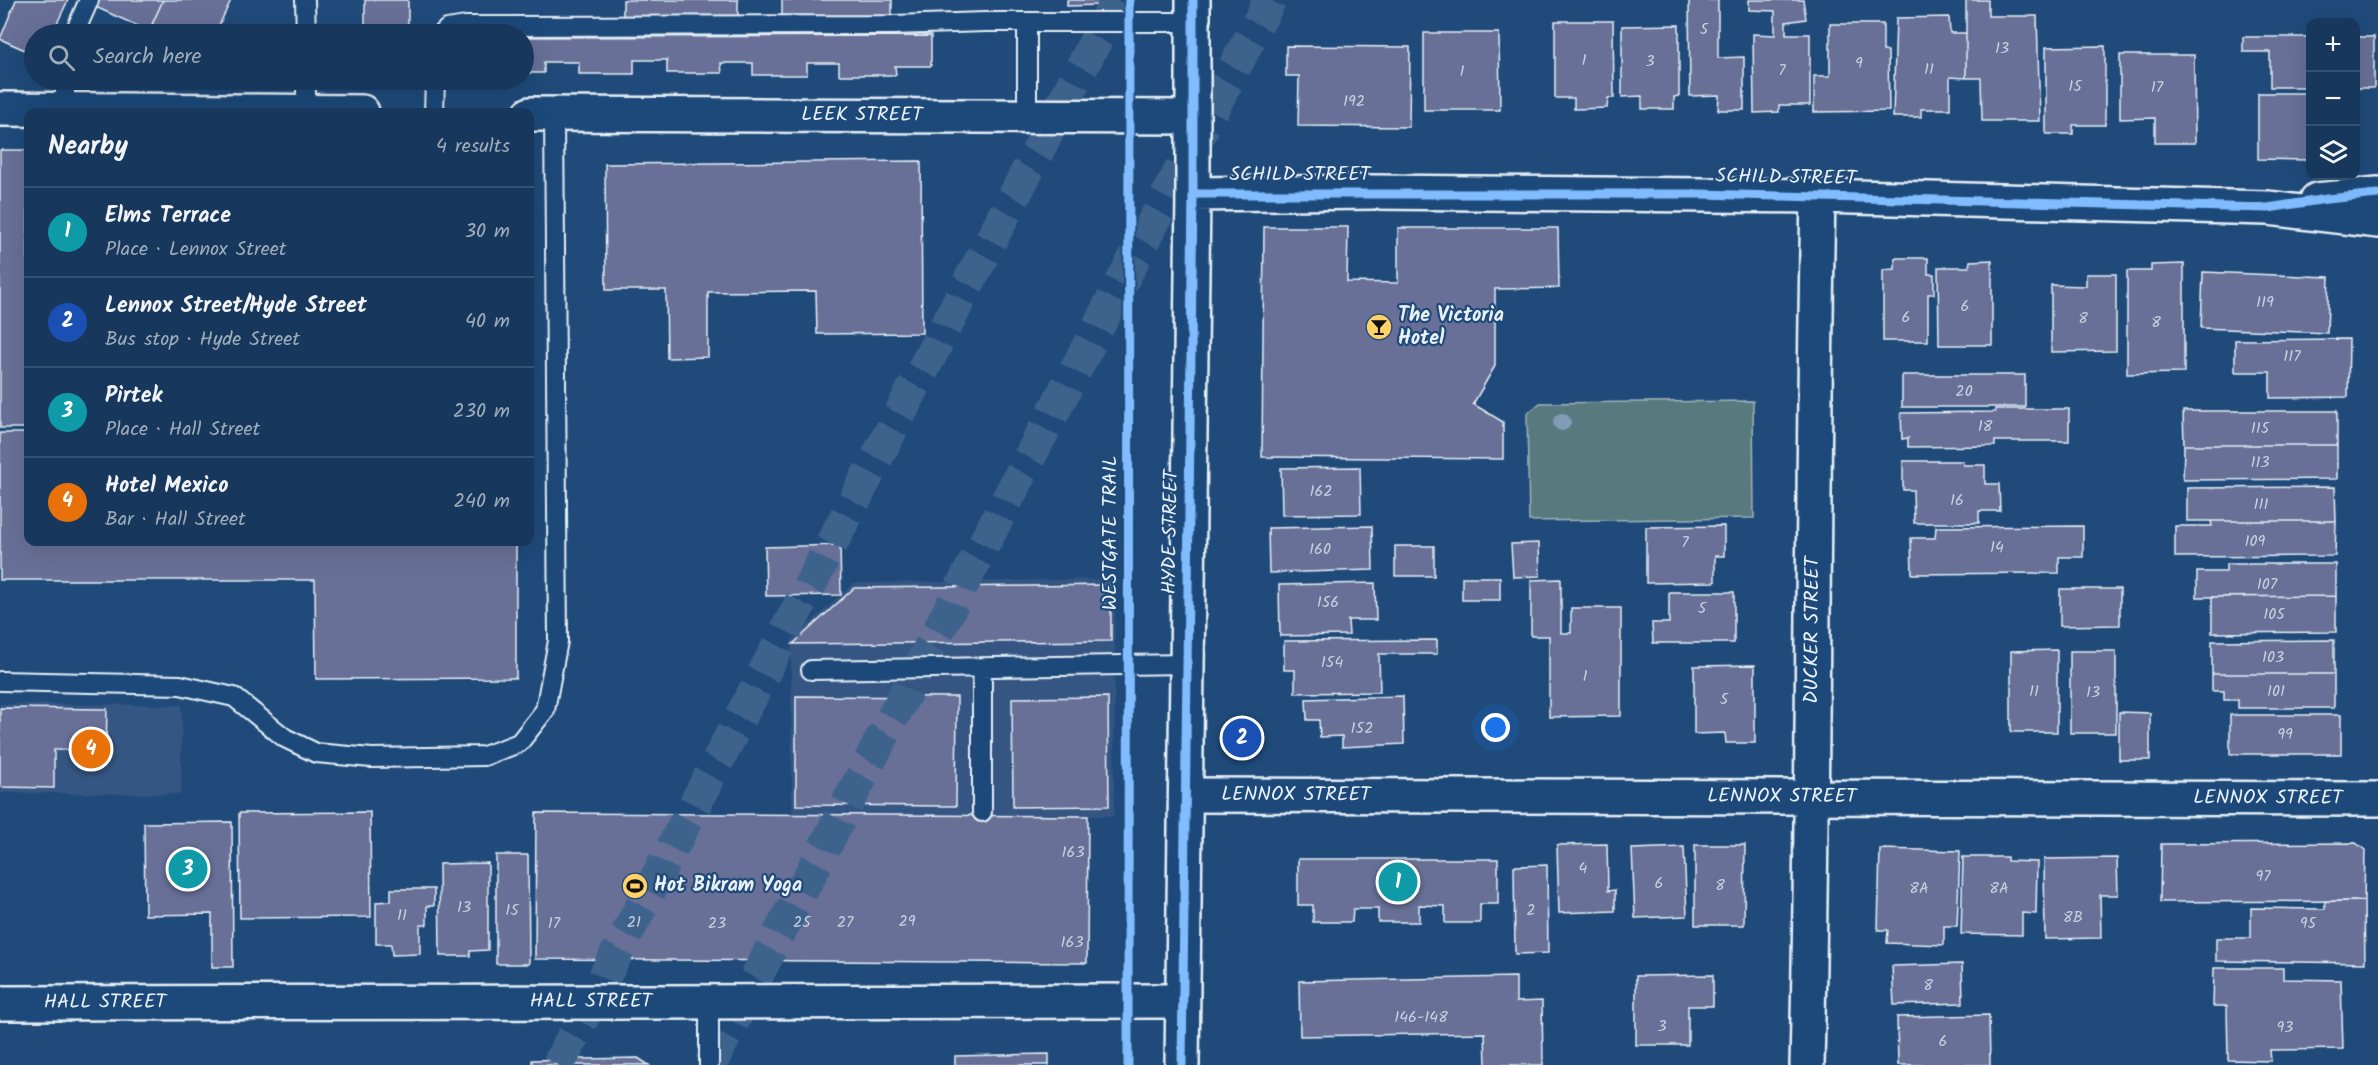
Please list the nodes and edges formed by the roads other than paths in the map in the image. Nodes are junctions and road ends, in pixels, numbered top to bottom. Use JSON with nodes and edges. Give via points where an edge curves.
{"nodes":[{"id":1,"x":89,"y":0,"type":"edge"},
{"id":2,"x":305,"y":0,"type":"edge"},
{"id":3,"x":1193,"y":11,"type":"edge"},
{"id":4,"x":1028,"y":22,"type":"junction"},
{"id":5,"x":78,"y":24,"type":"edge"},
{"id":6,"x":306,"y":24,"type":"edge"},
{"id":7,"x":534,"y":26,"type":"edge"},
{"id":8,"x":306,"y":90,"type":"edge"},
{"id":9,"x":435,"y":90,"type":"edge"},
{"id":10,"x":65,"y":95,"type":"edge"},
{"id":11,"x":249,"y":108,"type":"edge"},
{"id":12,"x":306,"y":108,"type":"edge"},
{"id":13,"x":434,"y":108,"type":"edge"},
{"id":14,"x":0,"y":109,"type":"edge"},
{"id":15,"x":542,"y":114,"type":"edge"},
{"id":16,"x":1028,"y":117,"type":"junction"},
{"id":17,"x":1192,"y":117,"type":"junction"},
{"id":18,"x":1193,"y":194,"type":"junction"},
{"id":19,"x":2378,"y":194,"type":"edge"},
{"id":20,"x":1818,"y":196,"type":"junction"},
{"id":21,"x":2268,"y":208,"type":"junction"},
{"id":22,"x":2378,"y":221,"type":"edge"},
{"id":23,"x":1187,"y":664,"type":"junction"},
{"id":24,"x":982,"y":668,"type":"junction"},
{"id":25,"x":812,"y":670,"type":"dead end"},
{"id":26,"x":0,"y":681,"type":"edge"},
{"id":27,"x":1186,"y":795,"type":"junction"},
{"id":28,"x":1812,"y":796,"type":"junction"},
{"id":29,"x":2378,"y":799,"type":"edge"},
{"id":30,"x":982,"y":812,"type":"dead end"},
{"id":31,"x":709,"y":1001,"type":"junction"},
{"id":32,"x":1182,"y":1001,"type":"junction"},
{"id":33,"x":0,"y":1003,"type":"edge"},
{"id":34,"x":709,"y":1065,"type":"edge"},
{"id":35,"x":1182,"y":1065,"type":"edge"},
{"id":36,"x":1807,"y":1065,"type":"edge"}],
"edges":[{"from":1,"to":5,"type":"lane"},
{"from":2,"to":6,"type":"lane"},
{"from":3,"to":4,"type":"lane"},
{"from":3,"to":17,"type":"street","name":"HYDE STREET"},
{"from":4,"to":7,"type":"lane"},
{"from":4,"to":16,"type":"lane"},
{"from":8,"to":12,"type":"lane"},
{"from":9,"to":13,"type":"lane"},
{"from":10,"to":11,"type":"street"},
{"from":10,"to":14,"type":"street"},
{"from":15,"to":16,"type":"street","name":"LEEK STREET"},
{"from":15,"to":26,"type":"lane","via":[[558,641],[545,710],[519,743],[484,756],[372,758],[316,753],[285,738],[234,697],[180,685]]},
{"from":16,"to":17,"type":"street","name":"LEEK STREET"},
{"from":17,"to":18,"type":"street","name":"HYDE STREET"},
{"from":18,"to":20,"type":"street","name":"SCHILD STREET"},
{"from":18,"to":23,"type":"street","name":"HYDE STREET"},
{"from":19,"to":21,"type":"street","name":"SCHILD STREET"},
{"from":20,"to":21,"type":"street","name":"SCHILD STREET"},
{"from":20,"to":28,"type":"street","name":"DUCKER STREET"},
{"from":21,"to":22,"type":"street","name":"SCHILD STREET"},
{"from":23,"to":24,"type":"lane"},
{"from":23,"to":27,"type":"street","name":"HYDE STREET"},
{"from":24,"to":25,"type":"lane"},
{"from":24,"to":30,"type":"lane"},
{"from":27,"to":28,"type":"street","name":"LENNOX STREET"},
{"from":27,"to":32,"type":"street","name":"HYDE STREET"},
{"from":28,"to":29,"type":"street","name":"LENNOX STREET"},
{"from":28,"to":36,"type":"street","name":"DUCKER STREET"},
{"from":31,"to":32,"type":"street","name":"HALL STREET"},
{"from":31,"to":33,"type":"street","name":"HALL STREET"},
{"from":31,"to":34,"type":"lane"},
{"from":32,"to":35,"type":"street","name":"HYDE STREET"}]}
